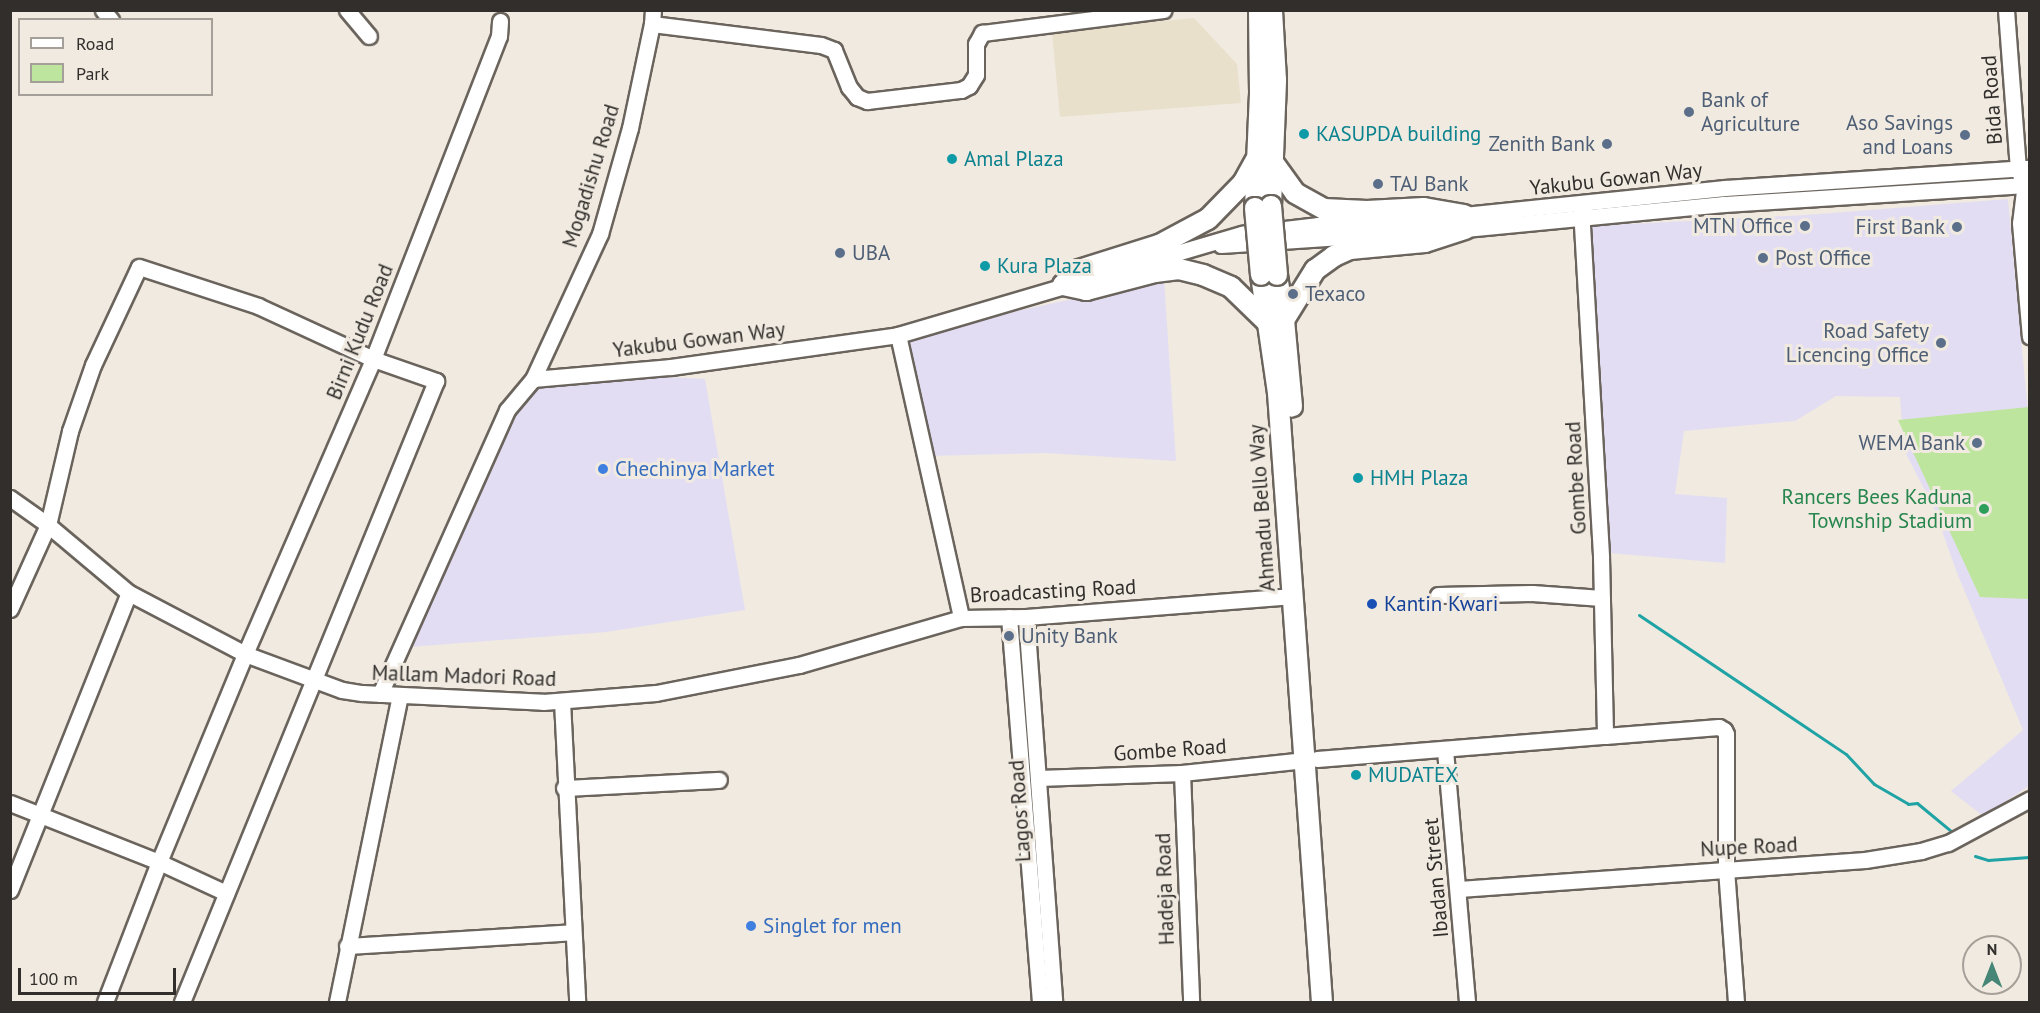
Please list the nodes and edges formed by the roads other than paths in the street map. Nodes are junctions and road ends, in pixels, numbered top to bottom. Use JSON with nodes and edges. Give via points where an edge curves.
{"nodes":[{"id":1,"x":347,"y":10,"type":"edge"},
{"id":2,"x":1164,"y":10,"type":"edge"},
{"id":3,"x":1259,"y":10,"type":"edge"},
{"id":4,"x":1272,"y":10,"type":"edge"},
{"id":5,"x":2006,"y":10,"type":"edge"},
{"id":6,"x":1094,"y":14,"type":"edge"},
{"id":7,"x":652,"y":17,"type":"edge"},
{"id":8,"x":500,"y":21,"type":"dead end"},
{"id":9,"x":369,"y":36,"type":"dead end"},
{"id":10,"x":1264,"y":160,"type":"junction"},
{"id":11,"x":2024,"y":168,"type":"edge"},
{"id":12,"x":2027,"y":185,"type":"edge"},
{"id":13,"x":2030,"y":204,"type":"edge"},
{"id":14,"x":1581,"y":211,"type":"junction"},
{"id":15,"x":1464,"y":222,"type":"junction"},
{"id":16,"x":1063,"y":285,"type":"junction"},
{"id":17,"x":1276,"y":321,"type":"junction"},
{"id":18,"x":897,"y":334,"type":"junction"},
{"id":19,"x":2030,"y":337,"type":"edge"},
{"id":20,"x":373,"y":359,"type":"junction"},
{"id":21,"x":533,"y":379,"type":"junction"},
{"id":22,"x":10,"y":498,"type":"edge"},
{"id":23,"x":48,"y":525,"type":"junction"},
{"id":24,"x":129,"y":593,"type":"junction"},
{"id":25,"x":1438,"y":595,"type":"dead end"},
{"id":26,"x":1293,"y":596,"type":"junction"},
{"id":27,"x":1602,"y":598,"type":"junction"},
{"id":28,"x":10,"y":609,"type":"edge"},
{"id":29,"x":1009,"y":617,"type":"junction"},
{"id":30,"x":1026,"y":617,"type":"junction"},
{"id":31,"x":961,"y":618,"type":"junction"},
{"id":32,"x":245,"y":654,"type":"junction"},
{"id":33,"x":315,"y":680,"type":"junction"},
{"id":34,"x":380,"y":694,"type":"junction"},
{"id":35,"x":400,"y":695,"type":"junction"},
{"id":36,"x":562,"y":701,"type":"junction"},
{"id":37,"x":1605,"y":736,"type":"junction"},
{"id":38,"x":1445,"y":750,"type":"junction"},
{"id":39,"x":1311,"y":760,"type":"junction"},
{"id":40,"x":1182,"y":773,"type":"junction"},
{"id":41,"x":1038,"y":778,"type":"junction"},
{"id":42,"x":718,"y":780,"type":"dead end"},
{"id":43,"x":564,"y":788,"type":"junction"},
{"id":44,"x":2030,"y":799,"type":"edge"},
{"id":45,"x":10,"y":803,"type":"edge"},
{"id":46,"x":41,"y":814,"type":"junction"},
{"id":47,"x":159,"y":862,"type":"junction"},
{"id":48,"x":1726,"y":869,"type":"junction"},
{"id":49,"x":1459,"y":889,"type":"junction"},
{"id":50,"x":10,"y":890,"type":"edge"},
{"id":51,"x":226,"y":893,"type":"junction"},
{"id":52,"x":573,"y":933,"type":"junction"},
{"id":53,"x":347,"y":946,"type":"junction"},
{"id":54,"x":105,"y":1002,"type":"edge"},
{"id":55,"x":182,"y":1002,"type":"edge"},
{"id":56,"x":337,"y":1002,"type":"edge"},
{"id":57,"x":577,"y":1002,"type":"edge"},
{"id":58,"x":1040,"y":1002,"type":"edge"},
{"id":59,"x":1054,"y":1002,"type":"edge"},
{"id":60,"x":1191,"y":1002,"type":"edge"},
{"id":61,"x":1322,"y":1002,"type":"edge"},
{"id":62,"x":1334,"y":1002,"type":"edge"},
{"id":63,"x":1467,"y":1002,"type":"edge"},
{"id":64,"x":1736,"y":1002,"type":"edge"}],
"edges":[{"from":1,"to":9,"type":"street"},
{"from":2,"to":6,"type":"street"},
{"from":3,"to":10,"type":"main road","name":"Ahmadu Bello Way"},
{"from":4,"to":10,"type":"main road","name":"Ahmadu Bello Way","via":[[1276,80]]},
{"from":5,"to":11,"type":"street","name":"Bida Road"},
{"from":6,"to":7,"type":"street","via":[[982,33],[976,44],[976,75],[961,90],[867,101],[849,87],[834,50]]},
{"from":7,"to":21,"type":"street","name":"Mogadishu Road","via":[[630,128],[600,234]]},
{"from":8,"to":20,"type":"street","name":"Birni Kudu Road","via":[[499,36]]},
{"from":10,"to":15,"type":"main road","via":[[1295,193],[1324,209],[1424,208]]},
{"from":10,"to":16,"type":"main road","via":[[1208,219],[1159,245],[1079,270]]},
{"from":10,"to":17,"type":"main road","name":"Ahmadu Bello Way","bridge":true,"via":[[1263,207]]},
{"from":11,"to":12,"type":"street","name":"Bida Road"},
{"from":11,"to":14,"type":"street","name":"Yakubu Gowan Way","via":[[1725,188]]},
{"from":12,"to":13,"type":"street","name":"Bida Road"},
{"from":12,"to":14,"type":"street","name":"Yakubu Gowan Way"},
{"from":12,"to":19,"type":"street","name":"Bida Road","via":[[2020,223]]},
{"from":14,"to":15,"type":"street","name":"Yakubu Gowan Way"},
{"from":14,"to":27,"type":"street","name":"Gombe Road"},
{"from":15,"to":16,"type":"street","name":"Yakubu Gowan Way","via":[[1242,246],[1209,245]]},
{"from":15,"to":17,"type":"main road","via":[[1425,242],[1350,249],[1334,256],[1316,270]]},
{"from":16,"to":17,"type":"main road","via":[[1086,290],[1179,269],[1203,274],[1231,287]]},
{"from":16,"to":18,"type":"street","name":"Yakubu Gowan Way"},
{"from":17,"to":26,"type":"main road","name":"Ahmadu Bello Way"},
{"from":17,"to":39,"type":"main road","name":"Ahmadu Bello Way"},
{"from":18,"to":21,"type":"street","name":"Yakubu Gowan Way","via":[[671,367]]},
{"from":18,"to":31,"type":"street","name":"Broadcasting Road"},
{"from":20,"to":23,"type":"street","via":[[258,306],[139,267],[93,365],[70,431]]},
{"from":20,"to":32,"type":"street","name":"Birni Kudu Road"},
{"from":20,"to":33,"type":"street","via":[[436,381]]},
{"from":21,"to":34,"type":"street","via":[[507,410]]},
{"from":22,"to":23,"type":"street","name":"Mallam Madori Road"},
{"from":23,"to":24,"type":"street","name":"Mallam Madori Road"},
{"from":23,"to":28,"type":"street"},
{"from":24,"to":32,"type":"street","name":"Mallam Madori Road"},
{"from":24,"to":46,"type":"street"},
{"from":25,"to":27,"type":"street","via":[[1532,593]]},
{"from":26,"to":30,"type":"street","name":"Broadcasting Road"},
{"from":26,"to":39,"type":"main road","name":"Ahmadu Bello Way"},
{"from":27,"to":37,"type":"street","name":"Gombe Road"},
{"from":29,"to":30,"type":"street","name":"Broadcasting Road"},
{"from":29,"to":31,"type":"street","name":"Broadcasting Road"},
{"from":29,"to":58,"type":"street"},
{"from":30,"to":41,"type":"street","name":"Lagos Road"},
{"from":31,"to":36,"type":"street","name":"Mallam Madori Road","via":[[799,665],[656,693]]},
{"from":32,"to":33,"type":"street","name":"Mallam Madori Road"},
{"from":32,"to":47,"type":"street","name":"Birni Kudu Road"},
{"from":33,"to":34,"type":"street","name":"Mallam Madori Road","via":[[342,690]]},
{"from":33,"to":51,"type":"street"},
{"from":34,"to":35,"type":"street","name":"Mallam Madori Road"},
{"from":35,"to":36,"type":"street","name":"Mallam Madori Road"},
{"from":35,"to":53,"type":"street"},
{"from":36,"to":43,"type":"street"},
{"from":37,"to":38,"type":"street","name":"Gombe Road"},
{"from":37,"to":48,"type":"street","name":"Gombe Road","via":[[1719,727],[1724,730]]},
{"from":38,"to":39,"type":"street","name":"Gombe Road"},
{"from":38,"to":49,"type":"street","name":"Ibadan Street"},
{"from":39,"to":40,"type":"street","name":"Gombe Road"},
{"from":39,"to":61,"type":"main road","name":"Ahmadu Bello Way"},
{"from":39,"to":62,"type":"main road","name":"Ahmadu Bello Way"},
{"from":40,"to":41,"type":"street","name":"Gombe Road"},
{"from":40,"to":60,"type":"street","name":"Hadeja Road"},
{"from":41,"to":59,"type":"street","name":"Lagos Road"},
{"from":42,"to":43,"type":"street"},
{"from":43,"to":52,"type":"street"},
{"from":44,"to":48,"type":"street","name":"Nupe Road","via":[[1970,833],[1921,851],[1865,860]]},
{"from":45,"to":46,"type":"street"},
{"from":46,"to":47,"type":"street"},
{"from":46,"to":50,"type":"street"},
{"from":47,"to":51,"type":"street"},
{"from":47,"to":54,"type":"street","name":"Birni Kudu Road"},
{"from":48,"to":49,"type":"street","name":"Nupe Road"},
{"from":48,"to":64,"type":"street"},
{"from":49,"to":63,"type":"street","name":"Ibadan Street"},
{"from":51,"to":55,"type":"street"},
{"from":52,"to":53,"type":"street"},
{"from":52,"to":57,"type":"street"},
{"from":53,"to":56,"type":"street"}]}
